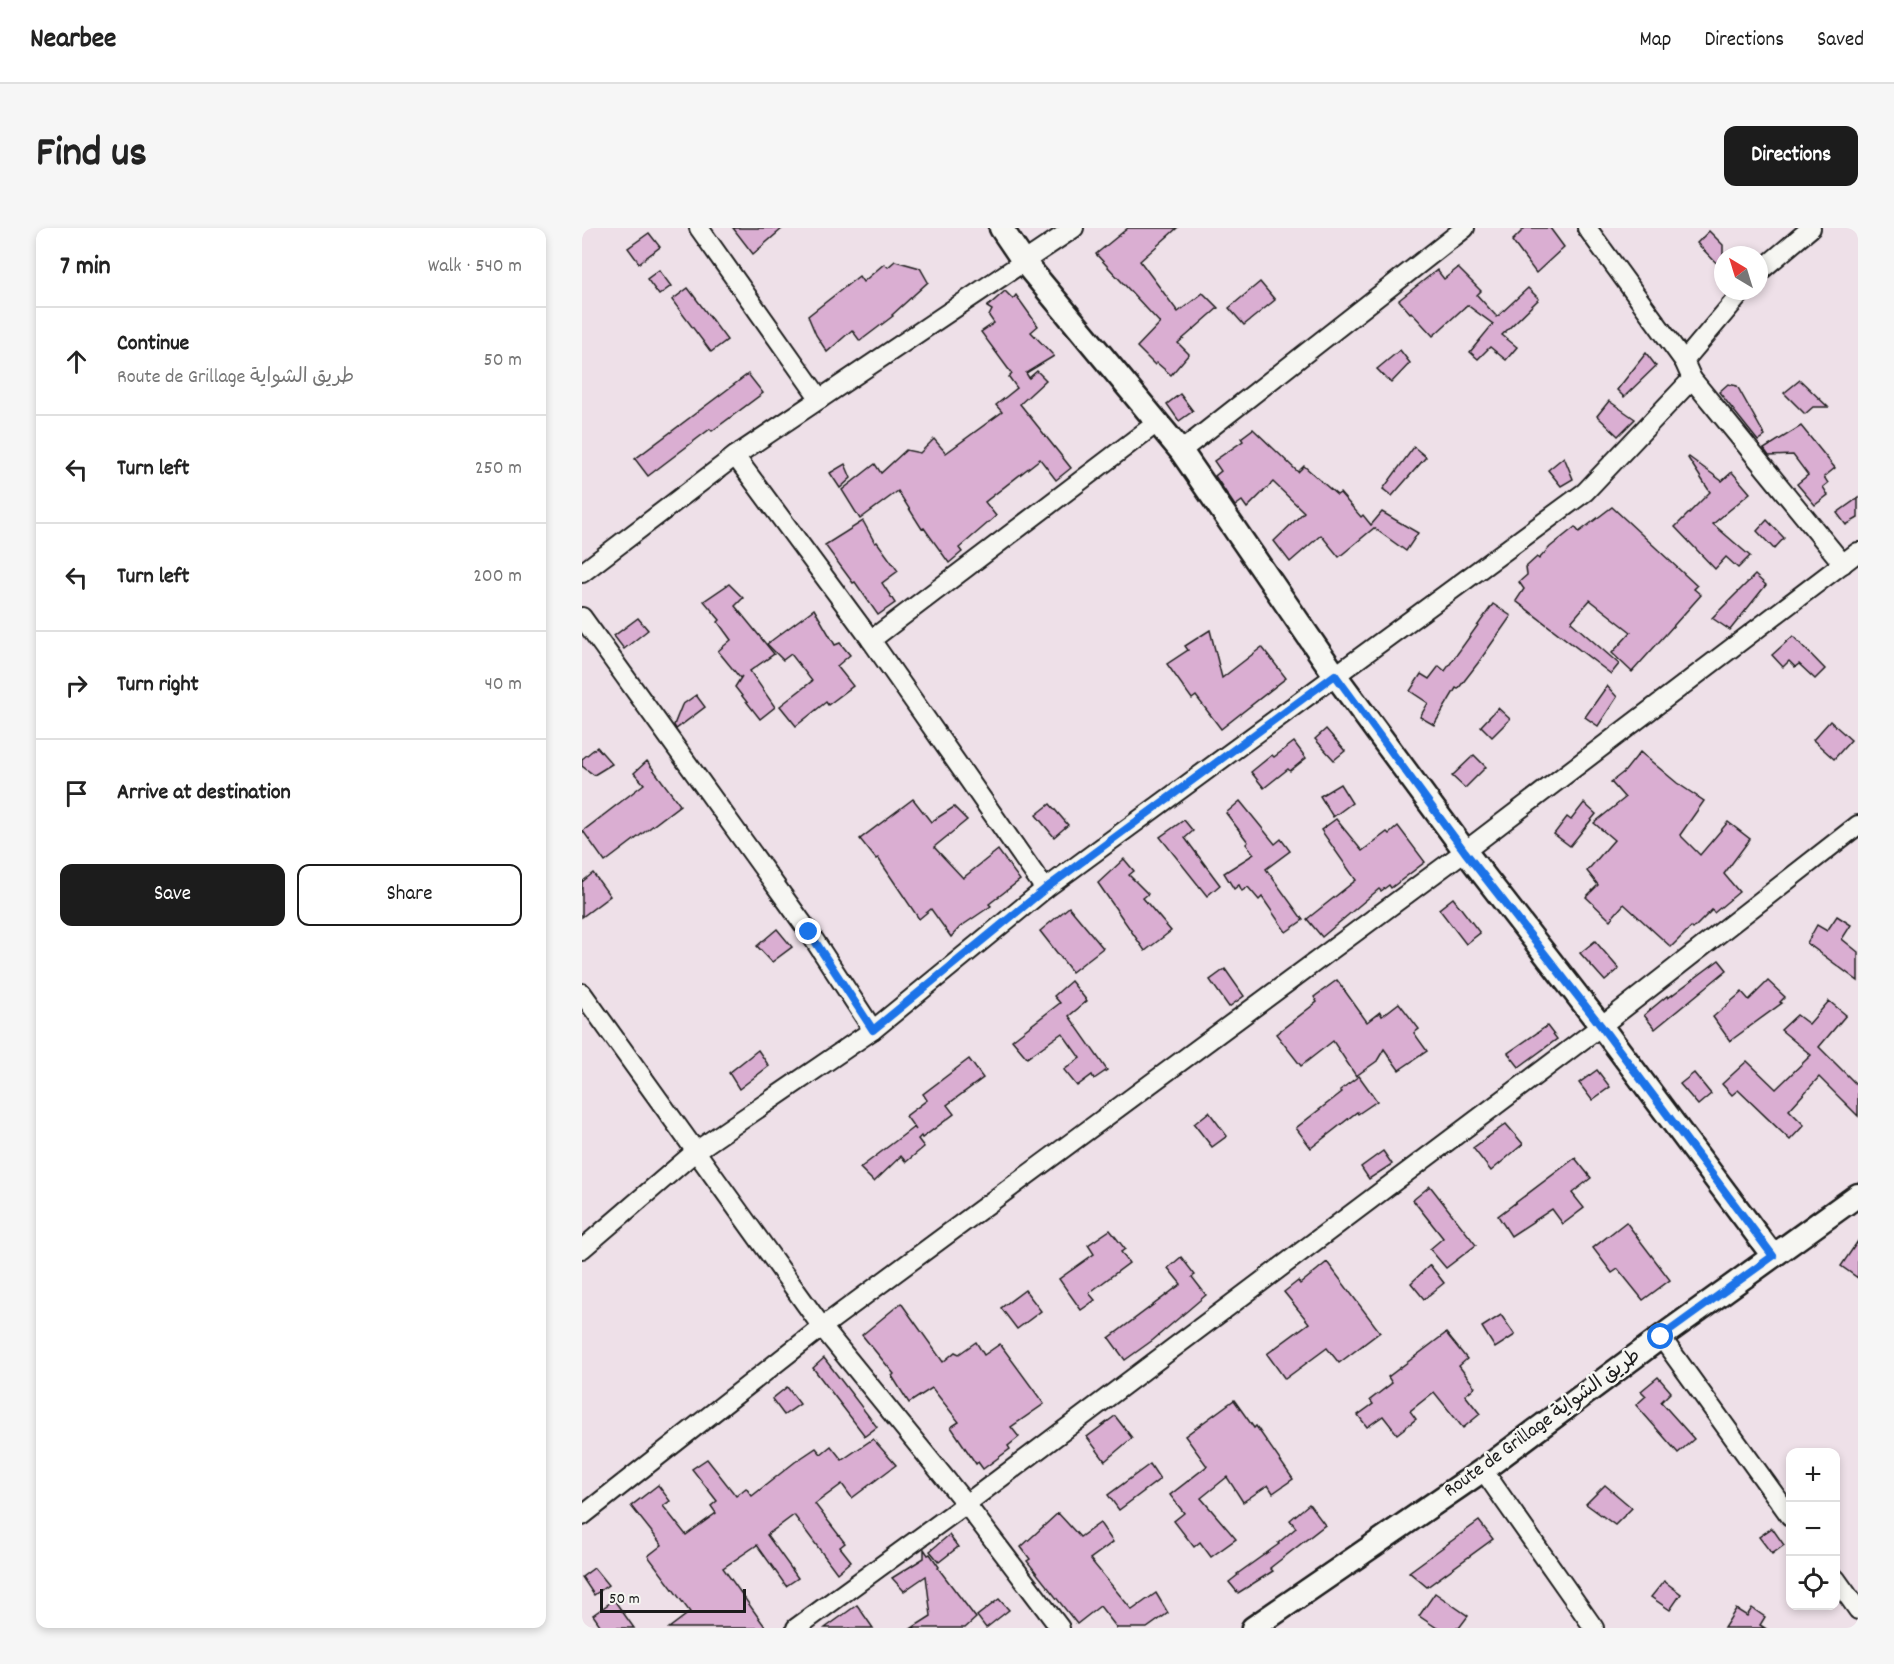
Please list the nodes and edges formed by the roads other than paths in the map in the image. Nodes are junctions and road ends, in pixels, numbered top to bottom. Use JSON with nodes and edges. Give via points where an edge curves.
{"nodes":[{"id":1,"x":699,"y":228,"type":"edge"},
{"id":2,"x":1001,"y":228,"type":"edge"},
{"id":3,"x":1074,"y":228,"type":"edge"},
{"id":4,"x":1465,"y":228,"type":"edge"},
{"id":5,"x":1587,"y":228,"type":"edge"},
{"id":6,"x":1811,"y":228,"type":"edge"},
{"id":7,"x":1024,"y":262,"type":"junction"},
{"id":8,"x":1768,"y":264,"type":"edge"},
{"id":9,"x":1735,"y":300,"type":"edge"},
{"id":10,"x":1684,"y":361,"type":"junction"},
{"id":11,"x":1692,"y":379,"type":"junction"},
{"id":12,"x":820,"y":399,"type":"junction"},
{"id":13,"x":1158,"y":423,"type":"junction"},
{"id":14,"x":1181,"y":451,"type":"junction"},
{"id":15,"x":735,"y":456,"type":"junction"},
{"id":16,"x":1858,"y":552,"type":"edge"},
{"id":17,"x":1843,"y":564,"type":"junction"},
{"id":18,"x":582,"y":573,"type":"edge"},
{"id":19,"x":582,"y":617,"type":"edge"},
{"id":20,"x":871,"y":640,"type":"junction"},
{"id":21,"x":1335,"y":675,"type":"junction"},
{"id":22,"x":1858,"y":825,"type":"edge"},
{"id":23,"x":1465,"y":852,"type":"junction"},
{"id":24,"x":1045,"y":889,"type":"junction"},
{"id":25,"x":582,"y":993,"type":"edge"},
{"id":26,"x":1601,"y":1026,"type":"junction"},
{"id":27,"x":873,"y":1030,"type":"junction"},
{"id":28,"x":696,"y":1151,"type":"junction"},
{"id":29,"x":1858,"y":1195,"type":"edge"},
{"id":30,"x":582,"y":1249,"type":"edge"},
{"id":31,"x":1773,"y":1256,"type":"junction"},
{"id":32,"x":822,"y":1327,"type":"junction"},
{"id":33,"x":1661,"y":1337,"type":"junction"},
{"id":34,"x":1484,"y":1470,"type":"junction"},
{"id":35,"x":966,"y":1503,"type":"junction"},
{"id":36,"x":1786,"y":1509,"type":"edge"},
{"id":37,"x":582,"y":1516,"type":"edge"},
{"id":38,"x":1840,"y":1585,"type":"edge"},
{"id":39,"x":1858,"y":1610,"type":"edge"},
{"id":40,"x":796,"y":1628,"type":"edge"},
{"id":41,"x":1060,"y":1628,"type":"edge"},
{"id":42,"x":1253,"y":1628,"type":"edge"},
{"id":43,"x":1594,"y":1628,"type":"edge"}],
"edges":[{"from":1,"to":12,"type":"street"},
{"from":2,"to":7,"type":"street"},
{"from":3,"to":7,"type":"street"},
{"from":4,"to":14,"type":"street"},
{"from":5,"to":10,"type":"street"},
{"from":6,"to":8,"type":"street"},
{"from":7,"to":12,"type":"street"},
{"from":7,"to":13,"type":"street"},
{"from":9,"to":10,"type":"street"},
{"from":10,"to":11,"type":"street"},
{"from":11,"to":17,"type":"street"},
{"from":11,"to":21,"type":"street","via":[[1585,492]]},
{"from":12,"to":15,"type":"street"},
{"from":13,"to":14,"type":"street"},
{"from":13,"to":20,"type":"street"},
{"from":14,"to":21,"type":"street"},
{"from":15,"to":18,"type":"street"},
{"from":15,"to":20,"type":"street"},
{"from":16,"to":17,"type":"street"},
{"from":17,"to":23,"type":"street"},
{"from":19,"to":27,"type":"street","via":[[809,932]]},
{"from":20,"to":24,"type":"street"},
{"from":21,"to":23,"type":"street"},
{"from":21,"to":24,"type":"street"},
{"from":22,"to":26,"type":"street"},
{"from":23,"to":26,"type":"street"},
{"from":23,"to":32,"type":"street"},
{"from":24,"to":27,"type":"street"},
{"from":25,"to":28,"type":"street"},
{"from":26,"to":31,"type":"street"},
{"from":26,"to":35,"type":"street"},
{"from":27,"to":28,"type":"street"},
{"from":28,"to":30,"type":"street"},
{"from":28,"to":32,"type":"street"},
{"from":29,"to":31,"type":"street","name":"Route de Grillage طريق الشواية"},
{"from":31,"to":33,"type":"street","name":"Route de Grillage طريق الشواية"},
{"from":32,"to":35,"type":"street"},
{"from":32,"to":37,"type":"street"},
{"from":33,"to":34,"type":"street","name":"Route de Grillage طريق الشواية"},
{"from":33,"to":36,"type":"street"},
{"from":34,"to":42,"type":"street","name":"Route de Grillage طريق الشواية"},
{"from":34,"to":43,"type":"street"},
{"from":35,"to":40,"type":"street"},
{"from":35,"to":41,"type":"street"},
{"from":38,"to":39,"type":"street"}]}
